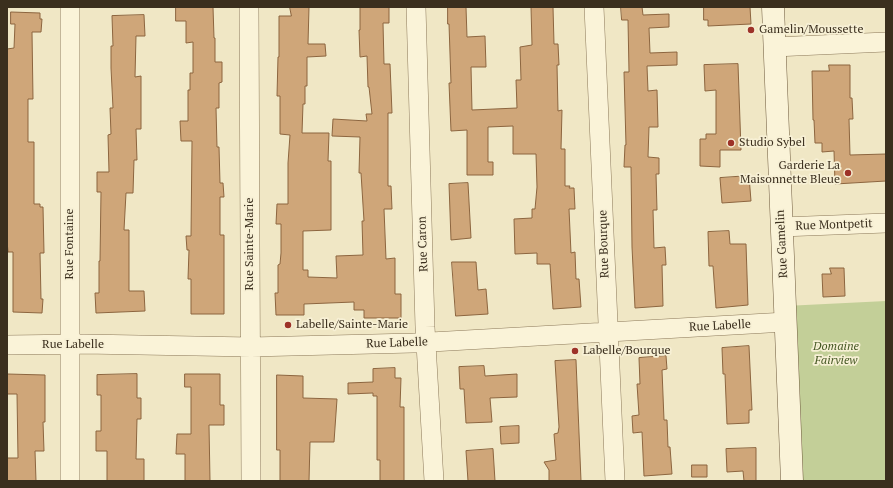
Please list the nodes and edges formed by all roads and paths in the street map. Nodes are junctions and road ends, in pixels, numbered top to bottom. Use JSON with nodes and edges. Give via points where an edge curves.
{"nodes":[{"id":1,"x":70,"y":7,"type":"edge"},
{"id":2,"x":248,"y":7,"type":"edge"},
{"id":3,"x":416,"y":7,"type":"edge"},
{"id":4,"x":594,"y":7,"type":"edge"},
{"id":5,"x":773,"y":7,"type":"edge"},
{"id":6,"x":886,"y":42,"type":"edge"},
{"id":7,"x":774,"y":47,"type":"junction"},
{"id":8,"x":886,"y":223,"type":"edge"},
{"id":9,"x":781,"y":227,"type":"junction"},
{"id":10,"x":786,"y":322,"type":"junction"},
{"id":11,"x":608,"y":332,"type":"junction"},
{"id":12,"x":427,"y":342,"type":"junction"},
{"id":13,"x":69,"y":344,"type":"junction"},
{"id":14,"x":7,"y":345,"type":"edge"},
{"id":15,"x":250,"y":347,"type":"junction"},
{"id":16,"x":70,"y":481,"type":"edge"},
{"id":17,"x":250,"y":481,"type":"edge"},
{"id":18,"x":434,"y":481,"type":"edge"},
{"id":19,"x":615,"y":481,"type":"edge"},
{"id":20,"x":792,"y":481,"type":"edge"}],
"edges":[{"from":1,"to":13,"type":"street","name":"Rue Fontaine"},
{"from":2,"to":15,"type":"street","name":"Rue Sainte-Marie"},
{"from":3,"to":12,"type":"street","name":"Rue Caron"},
{"from":4,"to":11,"type":"street","name":"Rue Bourque"},
{"from":5,"to":7,"type":"street","name":"Rue Gamelin"},
{"from":6,"to":7,"type":"street"},
{"from":7,"to":9,"type":"street","name":"Rue Gamelin"},
{"from":8,"to":9,"type":"street","name":"Rue Montpetit"},
{"from":9,"to":10,"type":"street","name":"Rue Gamelin"},
{"from":10,"to":11,"type":"street","name":"Rue Labelle"},
{"from":10,"to":20,"type":"street","name":"Rue Gamelin"},
{"from":11,"to":12,"type":"street","name":"Rue Labelle"},
{"from":11,"to":19,"type":"street","name":"Rue Bourque"},
{"from":12,"to":15,"type":"street","name":"Rue Labelle"},
{"from":12,"to":18,"type":"street","name":"Rue Caron"},
{"from":13,"to":14,"type":"street","name":"Rue Labelle"},
{"from":13,"to":15,"type":"street","name":"Rue Labelle"},
{"from":13,"to":16,"type":"street","name":"Rue Fontaine"},
{"from":15,"to":17,"type":"street","name":"Rue Sainte-Marie"}]}
